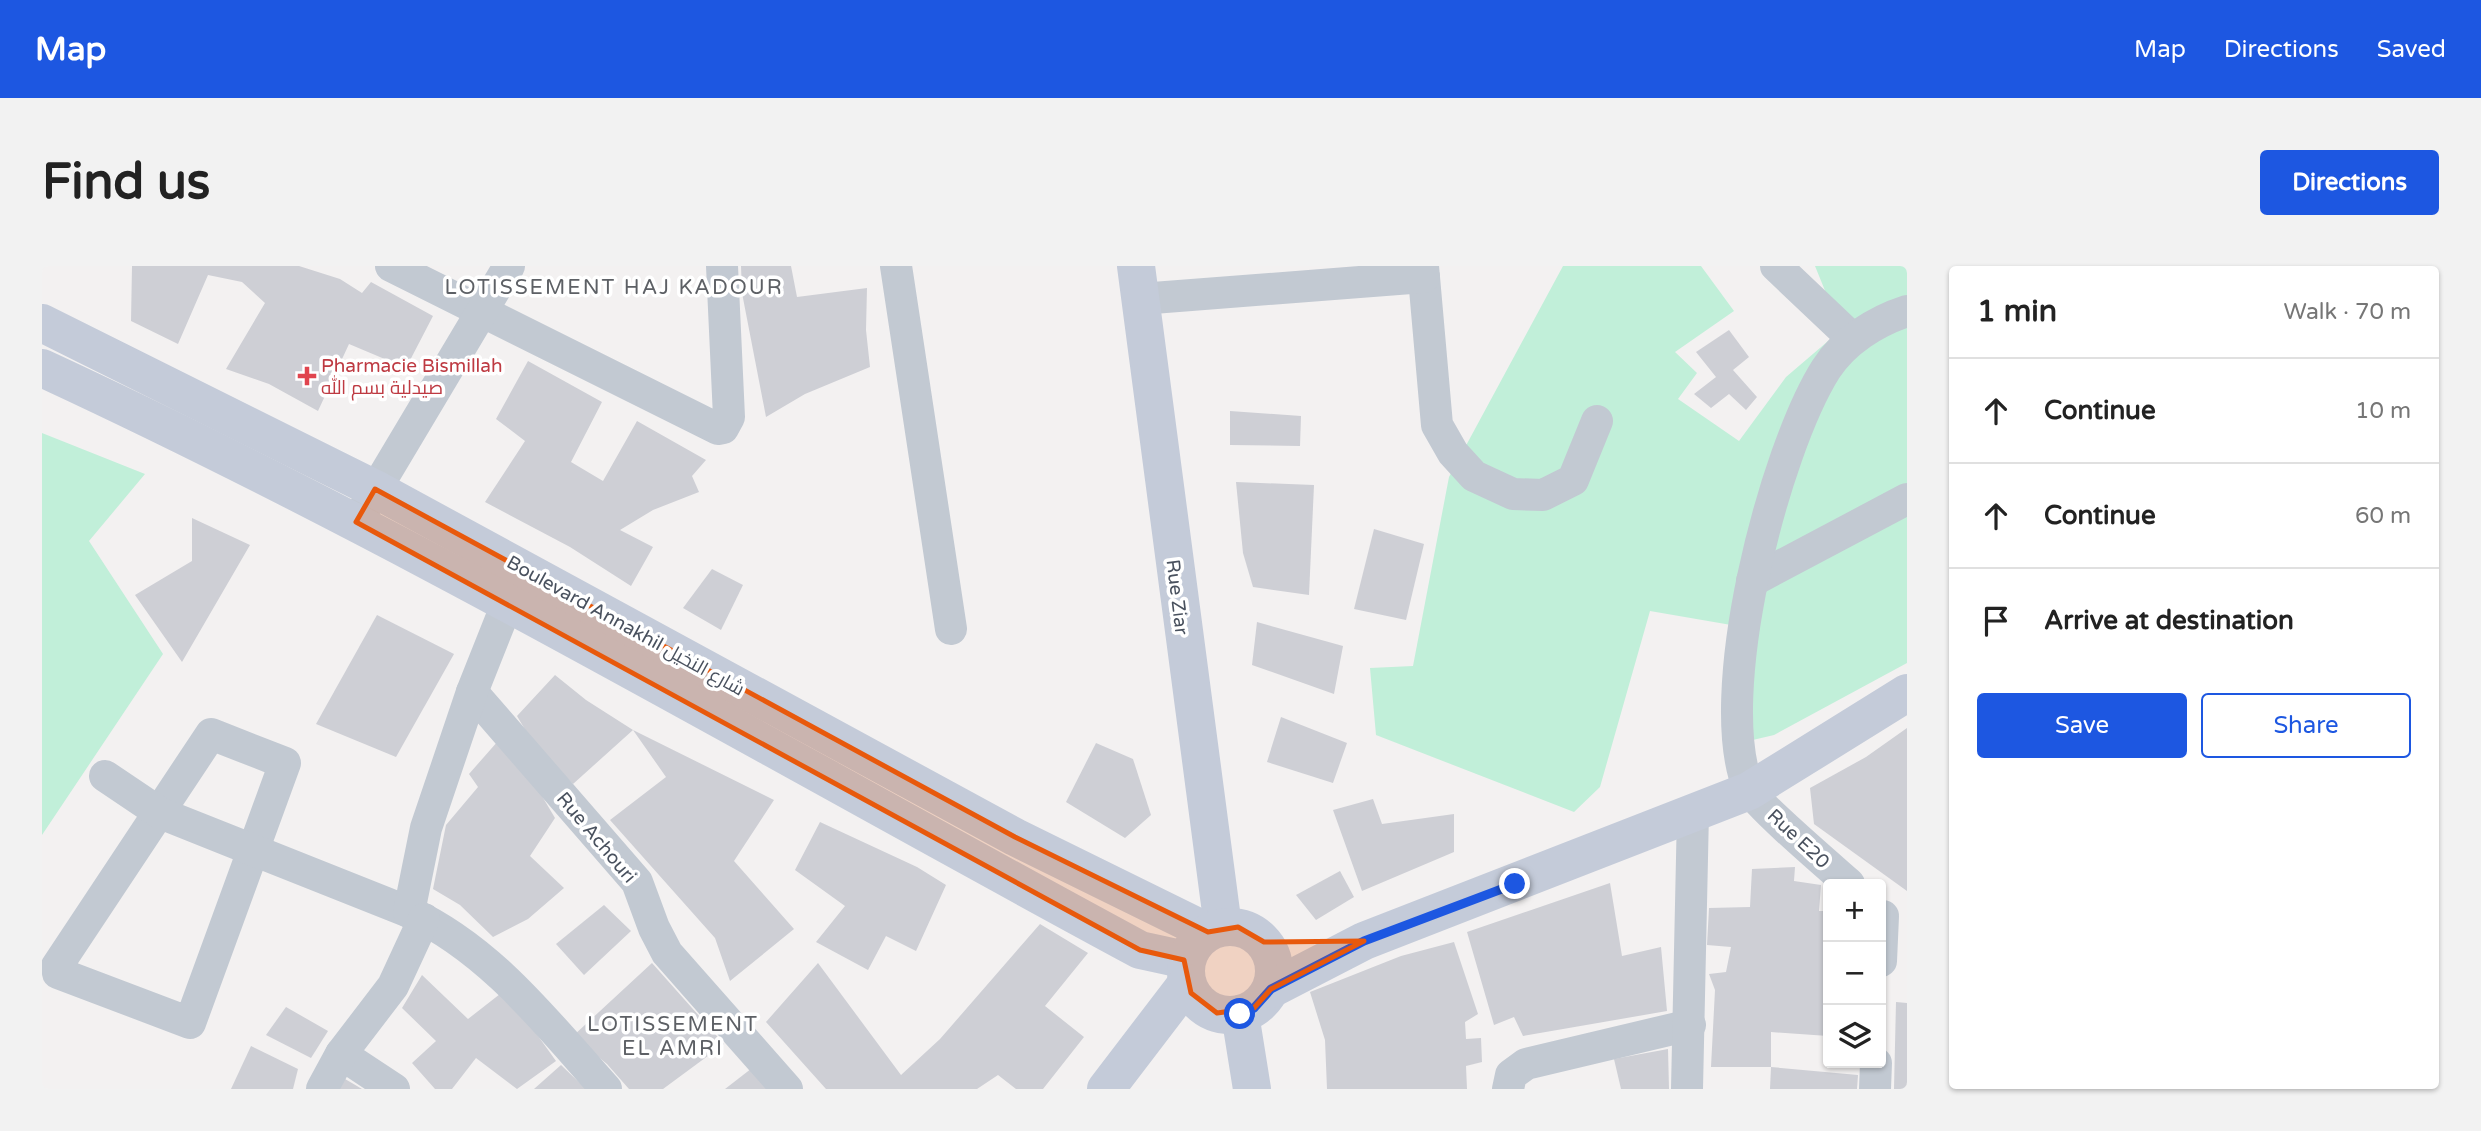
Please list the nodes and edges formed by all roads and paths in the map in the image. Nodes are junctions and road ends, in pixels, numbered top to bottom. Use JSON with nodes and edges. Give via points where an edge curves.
{"nodes":[{"id":1,"x":391,"y":266,"type":"edge"},
{"id":2,"x":509,"y":266,"type":"edge"},
{"id":3,"x":722,"y":266,"type":"edge"},
{"id":4,"x":896,"y":266,"type":"edge"},
{"id":5,"x":1776,"y":266,"type":"edge"},
{"id":6,"x":1423,"y":272,"type":"edge"},
{"id":7,"x":1138,"y":282,"type":"edge"},
{"id":8,"x":1907,"y":312,"type":"edge"},
{"id":9,"x":482,"y":313,"type":"junction"},
{"id":10,"x":42,"y":323,"type":"edge"},
{"id":11,"x":1853,"y":339,"type":"junction"},
{"id":12,"x":42,"y":368,"type":"edge"},
{"id":13,"x":1597,"y":421,"type":"dead end"},
{"id":14,"x":375,"y":489,"type":"junction"},
{"id":15,"x":1907,"y":499,"type":"edge"},
{"id":16,"x":356,"y":522,"type":"junction"},
{"id":17,"x":1752,"y":581,"type":"junction"},
{"id":18,"x":507,"y":604,"type":"junction"},
{"id":19,"x":951,"y":629,"type":"dead end"},
{"id":20,"x":472,"y":692,"type":"junction"},
{"id":21,"x":1907,"y":693,"type":"edge"},
{"id":22,"x":105,"y":776,"type":"dead end"},
{"id":23,"x":1749,"y":791,"type":"junction"},
{"id":24,"x":1693,"y":812,"type":"junction"},
{"id":25,"x":160,"y":813,"type":"junction"},
{"id":26,"x":254,"y":852,"type":"junction"},
{"id":27,"x":1844,"y":879,"type":"edge"},
{"id":28,"x":416,"y":915,"type":"junction"},
{"id":29,"x":1890,"y":921,"type":"edge"},
{"id":30,"x":1364,"y":941,"type":"junction"},
{"id":31,"x":1264,"y":942,"type":"junction"},
{"id":32,"x":1885,"y":942,"type":"edge"},
{"id":33,"x":1201,"y":950,"type":"junction"},
{"id":34,"x":1271,"y":989,"type":"junction"},
{"id":35,"x":1240,"y":1014,"type":"junction"},
{"id":36,"x":1690,"y":1026,"type":"junction"},
{"id":37,"x":341,"y":1054,"type":"junction"},
{"id":38,"x":1876,"y":1068,"type":"edge"},
{"id":39,"x":322,"y":1089,"type":"edge"},
{"id":40,"x":394,"y":1089,"type":"edge"},
{"id":41,"x":606,"y":1089,"type":"edge"},
{"id":42,"x":787,"y":1089,"type":"edge"},
{"id":43,"x":1106,"y":1089,"type":"edge"},
{"id":44,"x":1252,"y":1089,"type":"edge"},
{"id":45,"x":1508,"y":1089,"type":"edge"},
{"id":46,"x":1687,"y":1089,"type":"edge"},
{"id":47,"x":1875,"y":1089,"type":"edge"}],
"edges":[{"from":1,"to":9,"type":"street"},
{"from":2,"to":9,"type":"street"},
{"from":3,"to":9,"type":"street","via":[[729,416],[718,429]]},
{"from":4,"to":19,"type":"street"},
{"from":5,"to":11,"type":"street"},
{"from":6,"to":7,"type":"street"},
{"from":6,"to":13,"type":"street","via":[[1437,425],[1453,453],[1475,476],[1513,494],[1544,495],[1573,480]]},
{"from":7,"to":33,"type":"main road","name":"Rue Ziar"},
{"from":8,"to":11,"type":"street"},
{"from":9,"to":14,"type":"street"},
{"from":10,"to":14,"type":"main road","name":"Boulevard Annakhil شارع النخيل"},
{"from":11,"to":17,"type":"street","via":[[1827,368],[1788,447]]},
{"from":12,"to":16,"type":"main road","name":"Boulevard Annakhil شارع النخيل"},
{"from":14,"to":16,"type":"street"},
{"from":14,"to":33,"type":"main road","name":"Boulevard Annakhil شارع النخيل","via":[[1015,837]]},
{"from":15,"to":17,"type":"street"},
{"from":16,"to":18,"type":"main road","name":"Boulevard Annakhil شارع النخيل"},
{"from":17,"to":23,"type":"street","via":[[1742,634],[1735,724]]},
{"from":18,"to":20,"type":"street"},
{"from":18,"to":33,"type":"main road","name":"Boulevard Annakhil شارع النخيل","via":[[1140,950]]},
{"from":20,"to":28,"type":"street","via":[[426,828]]},
{"from":20,"to":42,"type":"street","name":"Rue Achouri","via":[[637,881],[667,953]]},
{"from":21,"to":23,"type":"main road"},
{"from":22,"to":25,"type":"street"},
{"from":23,"to":24,"type":"main road"},
{"from":23,"to":27,"type":"street","name":"Rue E20"},
{"from":24,"to":30,"type":"main road"},
{"from":24,"to":36,"type":"street"},
{"from":25,"to":26,"type":"street"},
{"from":25,"to":26,"type":"street","via":[[211,734],[284,761]]},
{"from":25,"to":26,"type":"street","via":[[57,966],[58,973],[190,1023]]},
{"from":26,"to":28,"type":"street"},
{"from":28,"to":37,"type":"street","via":[[393,986]]},
{"from":28,"to":41,"type":"street","via":[[464,942],[536,1010]]},
{"from":29,"to":32,"type":"street"},
{"from":30,"to":31,"type":"main road"},
{"from":30,"to":34,"type":"main road"},
{"from":31,"to":33,"type":"main road","via":[[1238,927]]},
{"from":31,"to":34,"type":"main road","via":[[1274,970]]},
{"from":33,"to":35,"type":"main road","via":[[1198,1002],[1207,1009]]},
{"from":33,"to":43,"type":"main road"},
{"from":34,"to":35,"type":"main road","via":[[1254,1008]]},
{"from":35,"to":44,"type":"main road"},
{"from":36,"to":45,"type":"street","via":[[1526,1065],[1511,1075]]},
{"from":36,"to":46,"type":"street"},
{"from":37,"to":39,"type":"street"},
{"from":37,"to":40,"type":"street"},
{"from":38,"to":47,"type":"street"}]}
